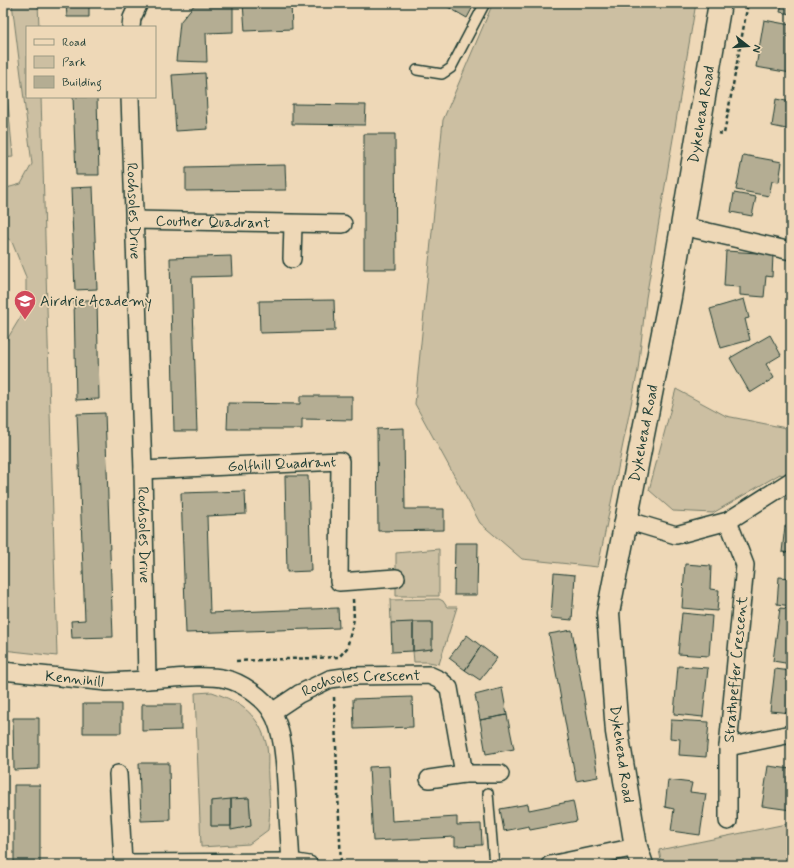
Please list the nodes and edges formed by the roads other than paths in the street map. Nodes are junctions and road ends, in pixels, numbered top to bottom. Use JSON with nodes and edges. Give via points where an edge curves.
{"nodes":[{"id":1,"x":139,"y":3,"type":"edge"},
{"id":2,"x":485,"y":3,"type":"edge"},
{"id":3,"x":720,"y":3,"type":"edge"},
{"id":4,"x":131,"y":26,"type":"edge"},
{"id":5,"x":417,"y":70,"type":"dead end"},
{"id":6,"x":130,"y":98,"type":"edge"},
{"id":7,"x":134,"y":220,"type":"junction"},
{"id":8,"x":293,"y":224,"type":"junction"},
{"id":9,"x":342,"y":224,"type":"dead end"},
{"id":10,"x":682,"y":226,"type":"junction"},
{"id":11,"x":791,"y":251,"type":"edge"},
{"id":12,"x":292,"y":259,"type":"dead end"},
{"id":13,"x":143,"y":470,"type":"junction"},
{"id":14,"x":791,"y":481,"type":"edge"},
{"id":15,"x":626,"y":520,"type":"junction"},
{"id":16,"x":728,"y":521,"type":"junction"},
{"id":17,"x":396,"y":578,"type":"dead end"},
{"id":18,"x":3,"y":671,"type":"edge"},
{"id":19,"x":147,"y":680,"type":"junction"},
{"id":20,"x":272,"y":712,"type":"junction"},
{"id":21,"x":791,"y":734,"type":"edge"},
{"id":22,"x":728,"y":747,"type":"junction"},
{"id":23,"x":118,"y":774,"type":"dead end"},
{"id":24,"x":464,"y":774,"type":"junction"},
{"id":25,"x":500,"y":774,"type":"dead end"},
{"id":26,"x":429,"y":779,"type":"dead end"},
{"id":27,"x":488,"y":793,"type":"dead end"},
{"id":28,"x":728,"y":821,"type":"dead end"},
{"id":29,"x":639,"y":856,"type":"edge"},
{"id":30,"x":291,"y":863,"type":"edge"},
{"id":31,"x":124,"y":864,"type":"edge"},
{"id":32,"x":308,"y":865,"type":"edge"},
{"id":33,"x":494,"y":865,"type":"edge"},
{"id":34,"x":550,"y":865,"type":"edge"}],
"edges":[{"from":1,"to":4,"type":"street"},
{"from":2,"to":5,"type":"lane","via":[[451,68],[442,74]]},
{"from":3,"to":10,"type":"street","name":"Dykehead Road"},
{"from":6,"to":7,"type":"street","name":"Rochsoles Drive"},
{"from":7,"to":8,"type":"street","name":"Couther Quadrant"},
{"from":7,"to":13,"type":"street","name":"Rochsoles Drive"},
{"from":8,"to":9,"type":"street","name":"Couther Quadrant"},
{"from":8,"to":12,"type":"street"},
{"from":10,"to":11,"type":"street"},
{"from":10,"to":15,"type":"street","name":"Dykehead Road"},
{"from":13,"to":17,"type":"street","name":"Golfhill Quadrant","via":[[340,461],[339,582]]},
{"from":13,"to":19,"type":"street","name":"Rochsoles Drive"},
{"from":14,"to":16,"type":"street"},
{"from":15,"to":16,"type":"street","via":[[676,535]]},
{"from":15,"to":29,"type":"street","name":"Dykehead Road","via":[[608,613],[617,732]]},
{"from":16,"to":22,"type":"street","name":"Strathpeffer Crescent","via":[[745,565]]},
{"from":18,"to":19,"type":"street","name":"Kennihill","via":[[106,682]]},
{"from":19,"to":20,"type":"street","via":[[212,676],[227,679],[260,698]]},
{"from":20,"to":24,"type":"street","name":"Rochsoles Crescent","via":[[299,694],[330,679],[351,676],[429,675],[449,688]]},
{"from":20,"to":30,"type":"street","via":[[279,729],[284,760]]},
{"from":21,"to":22,"type":"street"},
{"from":22,"to":28,"type":"street","name":"Strathpeffer Crescent"},
{"from":23,"to":31,"type":"street"},
{"from":24,"to":25,"type":"street"},
{"from":24,"to":26,"type":"street"},
{"from":27,"to":33,"type":"lane"},
{"from":29,"to":34,"type":"street"},
{"from":30,"to":31,"type":"street"},
{"from":30,"to":32,"type":"street"}]}
